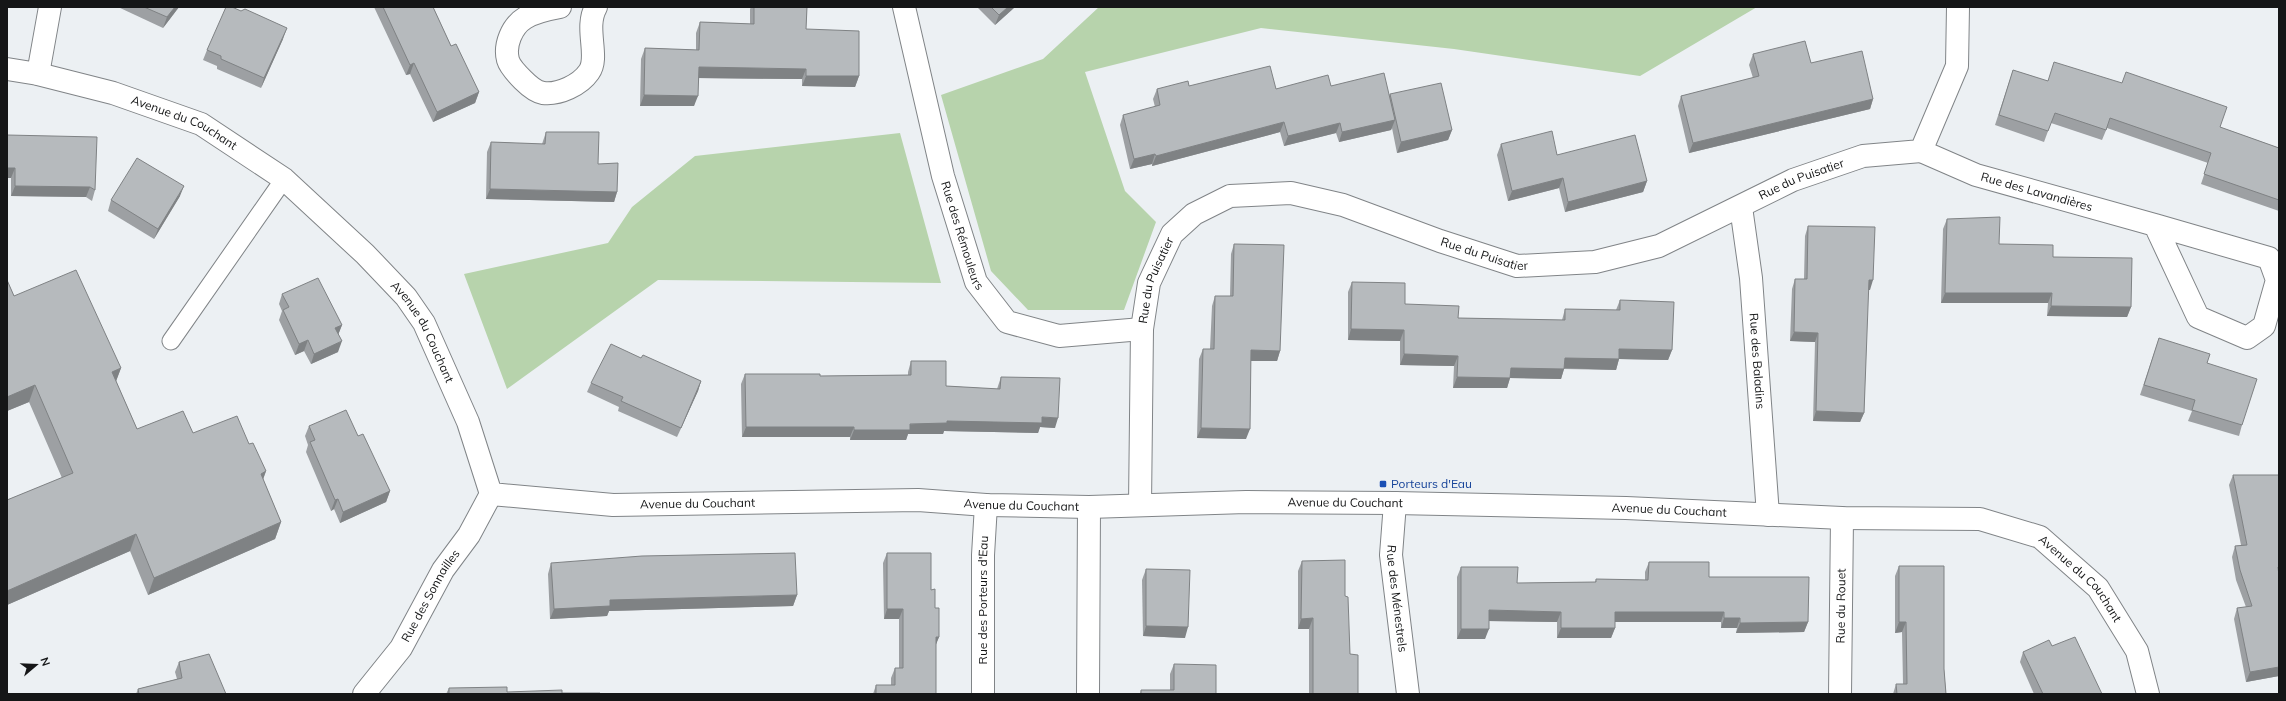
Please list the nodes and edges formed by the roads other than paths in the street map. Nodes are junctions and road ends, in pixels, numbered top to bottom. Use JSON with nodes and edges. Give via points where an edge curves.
{"nodes":[{"id":1,"x":50,"y":7,"type":"edge"},
{"id":2,"x":560,"y":7,"type":"edge"},
{"id":3,"x":596,"y":7,"type":"edge"},
{"id":4,"x":904,"y":7,"type":"edge"},
{"id":5,"x":1958,"y":7,"type":"edge"},
{"id":6,"x":7,"y":69,"type":"edge"},
{"id":7,"x":38,"y":74,"type":"junction"},
{"id":8,"x":1921,"y":151,"type":"junction"},
{"id":9,"x":284,"y":179,"type":"junction"},
{"id":10,"x":1740,"y":207,"type":"junction"},
{"id":11,"x":2155,"y":226,"type":"junction"},
{"id":12,"x":1142,"y":329,"type":"junction"},
{"id":13,"x":170,"y":341,"type":"dead end"},
{"id":14,"x":492,"y":494,"type":"junction"},
{"id":15,"x":1395,"y":503,"type":"junction"},
{"id":16,"x":986,"y":505,"type":"junction"},
{"id":17,"x":1140,"y":505,"type":"junction"},
{"id":18,"x":1088,"y":508,"type":"junction"},
{"id":19,"x":1768,"y":515,"type":"junction"},
{"id":20,"x":1842,"y":518,"type":"junction"},
{"id":21,"x":364,"y":694,"type":"edge"},
{"id":22,"x":984,"y":694,"type":"edge"},
{"id":23,"x":1088,"y":694,"type":"edge"},
{"id":24,"x":1408,"y":694,"type":"edge"},
{"id":25,"x":1840,"y":694,"type":"edge"},
{"id":26,"x":2148,"y":694,"type":"edge"}],
"edges":[{"from":1,"to":7,"type":"street"},
{"from":2,"to":3,"type":"street","via":[[525,18],[516,26],[507,45],[508,61],[530,87],[542,93],[568,89],[581,81],[590,71],[593,55],[590,25]]},
{"from":4,"to":12,"type":"street","name":"Rue des Rémouleurs","via":[[943,176],[976,282],[1007,322],[1059,336]]},
{"from":5,"to":8,"type":"street","via":[[1957,66]]},
{"from":6,"to":7,"type":"street","name":"Avenue du Couchant"},
{"from":7,"to":9,"type":"street","name":"Avenue du Couchant","via":[[113,93],[201,124]]},
{"from":8,"to":10,"type":"street","name":"Rue du Puisatier","via":[[1863,156],[1793,180]]},
{"from":8,"to":11,"type":"street","name":"Rue des Lavandières","via":[[1976,174]]},
{"from":9,"to":13,"type":"lane"},
{"from":9,"to":14,"type":"street","name":"Avenue du Couchant","via":[[365,254],[406,297],[424,323],[468,422]]},
{"from":10,"to":12,"type":"street","name":"Rue du Puisatier","via":[[1659,246],[1595,262],[1517,266],[1343,205],[1291,193],[1230,196],[1194,214],[1172,234],[1149,283]]},
{"from":10,"to":19,"type":"street","name":"Rue des Baladins","via":[[1751,278]]},
{"from":11,"to":11,"type":"street","name":"Rue des Lavandières","via":[[2198,317],[2247,338],[2264,326],[2277,280],[2269,258]]},
{"from":12,"to":17,"type":"street","name":"Rue du Puisatier"},
{"from":14,"to":16,"type":"street","name":"Avenue du Couchant","via":[[613,505],[918,500]]},
{"from":14,"to":21,"type":"street","name":"Rue des Sonnailles","via":[[469,535],[443,570],[401,648]]},
{"from":15,"to":17,"type":"street","name":"Avenue du Couchant","via":[[1246,502]]},
{"from":15,"to":19,"type":"street","name":"Avenue du Couchant","via":[[1626,508]]},
{"from":15,"to":24,"type":"street","name":"Rue des Ménestrels","via":[[1391,555]]},
{"from":16,"to":18,"type":"street","name":"Avenue du Couchant"},
{"from":16,"to":22,"type":"street","name":"Rue des Porteurs d'Eau","via":[[983,555]]},
{"from":17,"to":18,"type":"street","name":"Avenue du Couchant"},
{"from":18,"to":23,"type":"street"},
{"from":19,"to":20,"type":"street","name":"Avenue du Couchant"},
{"from":20,"to":25,"type":"street","name":"Rue du Rouet"},
{"from":20,"to":26,"type":"street","name":"Avenue du Couchant","via":[[1980,519],[2040,537],[2098,588],[2137,651]]}]}
